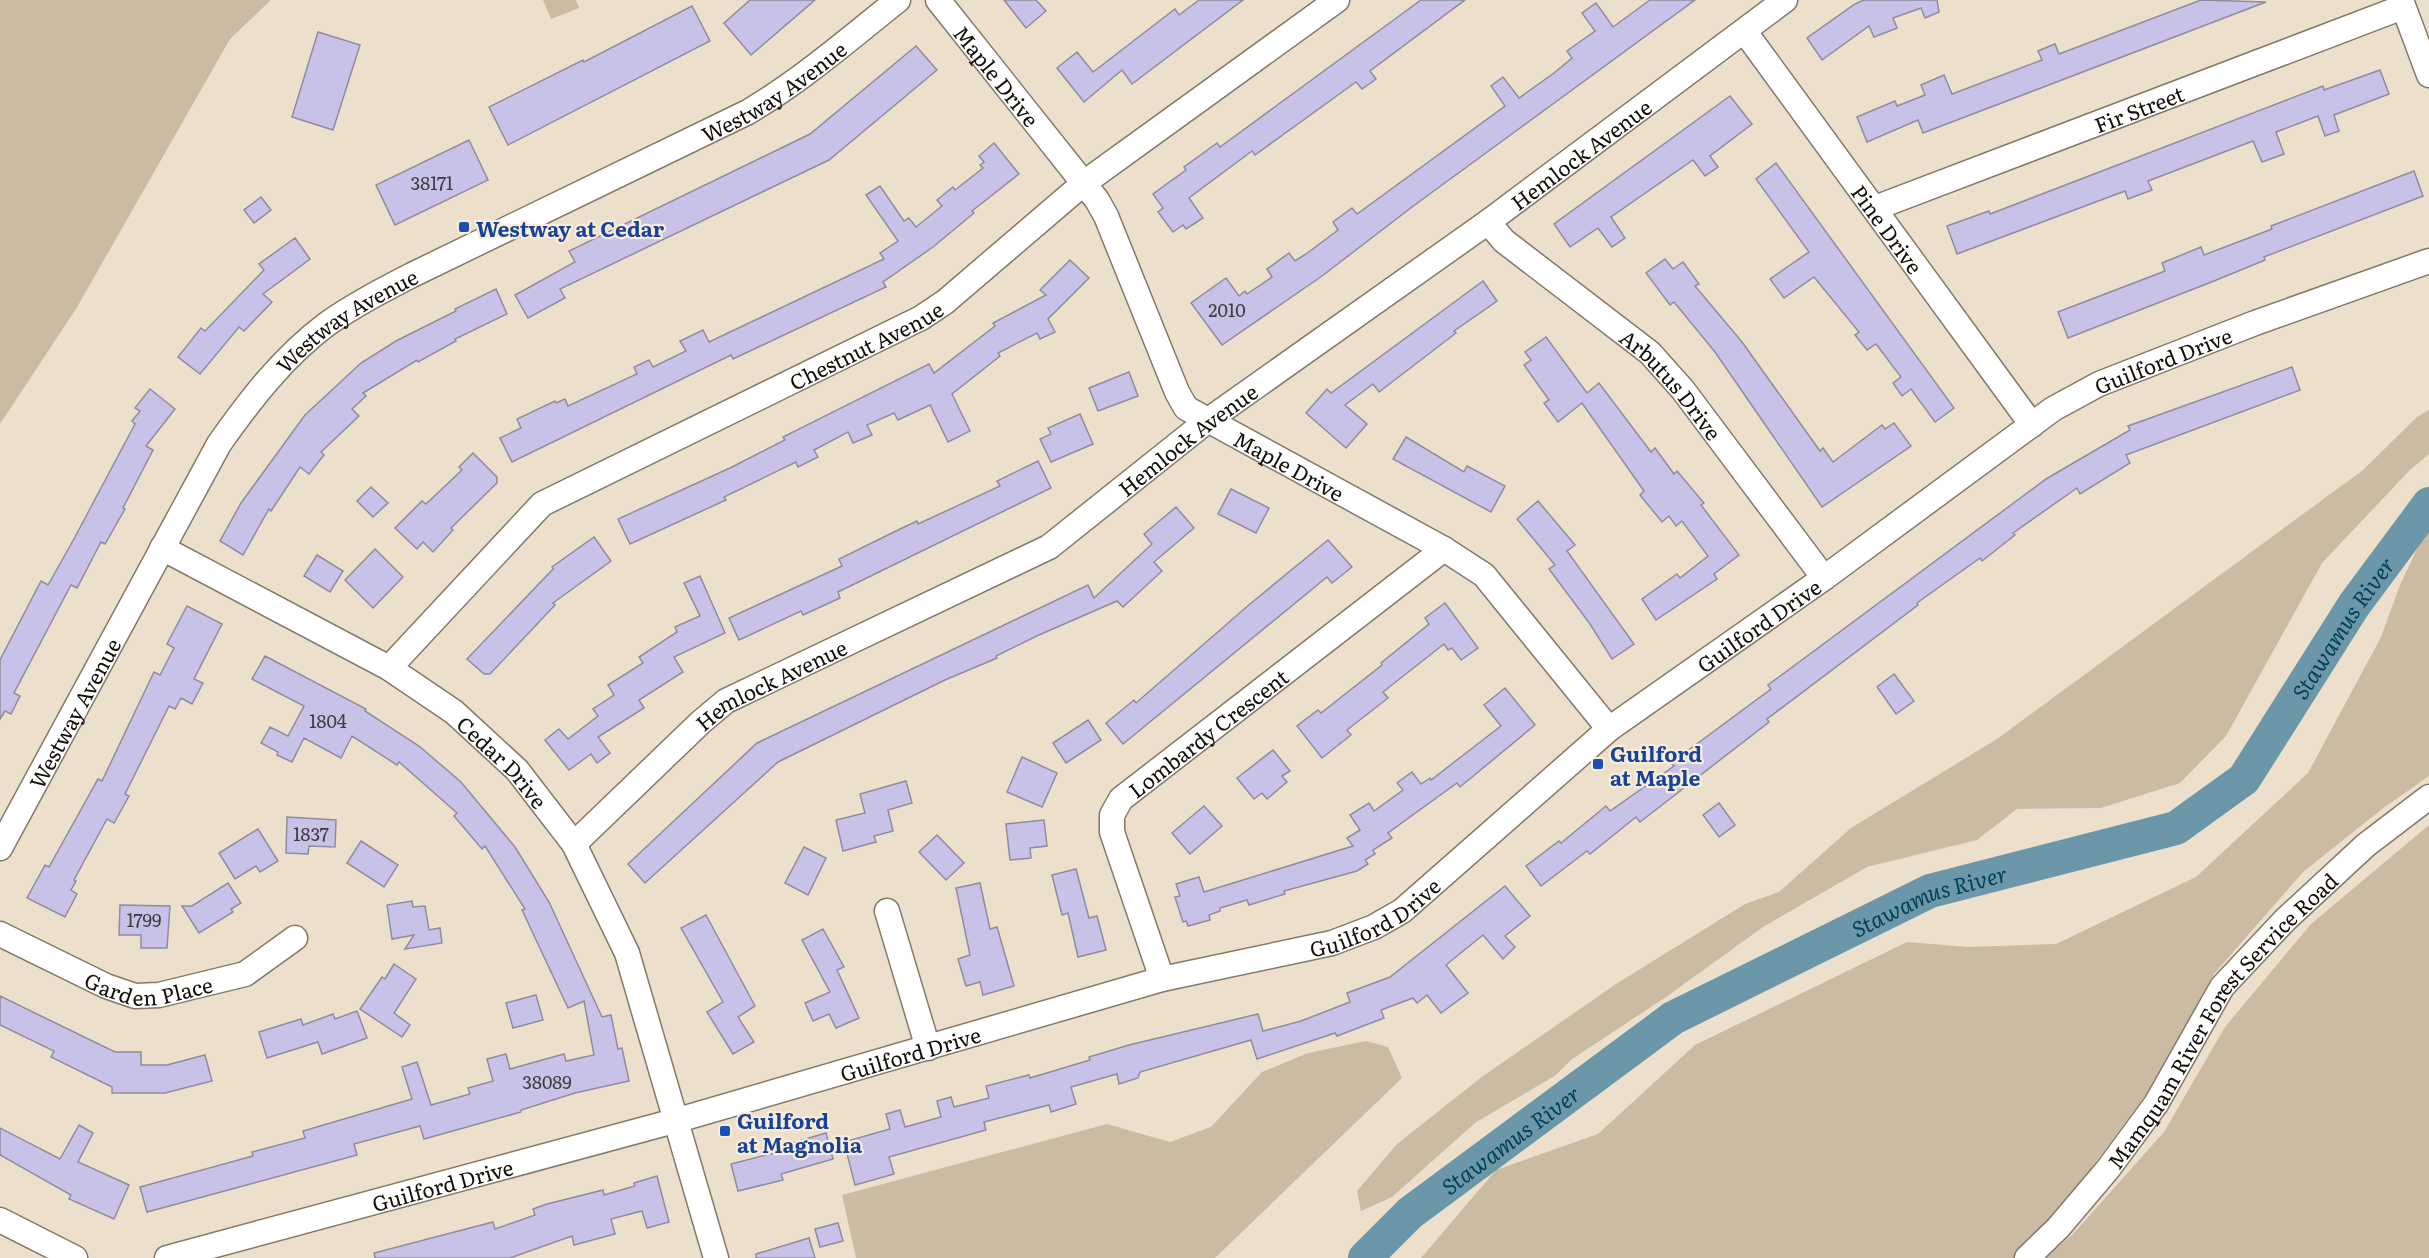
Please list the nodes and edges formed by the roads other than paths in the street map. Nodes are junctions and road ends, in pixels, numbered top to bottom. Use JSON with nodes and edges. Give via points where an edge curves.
{"nodes":[{"id":1,"x":898,"y":0,"type":"edge"},
{"id":2,"x":938,"y":0,"type":"edge"},
{"id":3,"x":1337,"y":0,"type":"edge"},
{"id":4,"x":1785,"y":0,"type":"edge"},
{"id":5,"x":2402,"y":4,"type":"edge"},
{"id":6,"x":1745,"y":32,"type":"junction"},
{"id":7,"x":2429,"y":75,"type":"edge"},
{"id":8,"x":1084,"y":183,"type":"junction"},
{"id":9,"x":1875,"y":208,"type":"junction"},
{"id":10,"x":1488,"y":222,"type":"junction"},
{"id":11,"x":2429,"y":261,"type":"edge"},
{"id":12,"x":1208,"y":421,"type":"junction"},
{"id":13,"x":2032,"y":425,"type":"junction"},
{"id":14,"x":162,"y":548,"type":"junction"},
{"id":15,"x":1444,"y":549,"type":"junction"},
{"id":16,"x":1824,"y":578,"type":"junction"},
{"id":17,"x":389,"y":668,"type":"junction"},
{"id":18,"x":1609,"y":729,"type":"junction"},
{"id":19,"x":2429,"y":797,"type":"edge"},
{"id":20,"x":574,"y":844,"type":"junction"},
{"id":21,"x":0,"y":848,"type":"edge"},
{"id":22,"x":887,"y":911,"type":"dead end"},
{"id":23,"x":0,"y":934,"type":"edge"},
{"id":24,"x":295,"y":938,"type":"dead end"},
{"id":25,"x":1162,"y":979,"type":"junction"},
{"id":26,"x":928,"y":1048,"type":"junction"},
{"id":27,"x":678,"y":1120,"type":"junction"},
{"id":28,"x":0,"y":1220,"type":"edge"},
{"id":29,"x":75,"y":1258,"type":"edge"},
{"id":30,"x":167,"y":1258,"type":"edge"},
{"id":31,"x":716,"y":1258,"type":"edge"},
{"id":32,"x":2027,"y":1258,"type":"edge"}],
"edges":[{"from":1,"to":14,"type":"street","name":"Westway Avenue","via":[[795,81],[748,112],[412,275],[327,324],[296,351],[246,406],[219,444]]},
{"from":2,"to":8,"type":"street","name":"Maple Drive"},
{"from":3,"to":8,"type":"street","name":"Chestnut Avenue"},
{"from":4,"to":6,"type":"street","name":"Hemlock Avenue"},
{"from":5,"to":7,"type":"street"},
{"from":5,"to":9,"type":"street","name":"Fir Street"},
{"from":6,"to":9,"type":"street","name":"Pine Drive"},
{"from":6,"to":10,"type":"street","name":"Hemlock Avenue"},
{"from":8,"to":12,"type":"street","name":"Maple Drive","via":[[1106,216],[1177,392],[1186,408]]},
{"from":8,"to":17,"type":"street","name":"Chestnut Avenue","via":[[921,318],[542,504]]},
{"from":9,"to":13,"type":"street","name":"Pine Drive"},
{"from":10,"to":12,"type":"street","name":"Hemlock Avenue"},
{"from":10,"to":16,"type":"street","name":"Arbutus Drive","via":[[1504,241],[1631,338],[1665,370]]},
{"from":11,"to":13,"type":"street","name":"Guilford Drive","via":[[2099,384]]},
{"from":12,"to":15,"type":"street","name":"Maple Drive"},
{"from":12,"to":20,"type":"street","name":"Hemlock Avenue","via":[[1049,546],[726,701]]},
{"from":13,"to":16,"type":"street","name":"Guilford Drive"},
{"from":14,"to":17,"type":"street","name":"Cedar Drive"},
{"from":14,"to":21,"type":"street","name":"Westway Avenue"},
{"from":15,"to":18,"type":"street","name":"Maple Drive","via":[[1484,575]]},
{"from":15,"to":25,"type":"street","name":"Lombardy Crescent","via":[[1121,799],[1112,815],[1112,832]]},
{"from":16,"to":18,"type":"street","name":"Guilford Drive"},
{"from":17,"to":20,"type":"street","name":"Cedar Drive","via":[[454,712],[517,770]]},
{"from":18,"to":25,"type":"street","name":"Guilford Drive","via":[[1402,911],[1384,922],[1332,943]]},
{"from":19,"to":32,"type":"street","name":"Mamquam River Forest Service Road","via":[[2366,845],[2284,920],[2222,987],[2156,1104],[2058,1228]]},
{"from":20,"to":27,"type":"street","name":"Cedar Drive","via":[[627,953]]},
{"from":22,"to":26,"type":"street"},
{"from":23,"to":24,"type":"street","name":"Garden Place","via":[[106,986],[135,996],[159,995],[245,974]]},
{"from":25,"to":26,"type":"street","name":"Guilford Drive"},
{"from":26,"to":27,"type":"street","name":"Guilford Drive"},
{"from":27,"to":30,"type":"street","name":"Guilford Drive"},
{"from":27,"to":31,"type":"street","name":"Cedar Drive"},
{"from":28,"to":29,"type":"street"}]}
